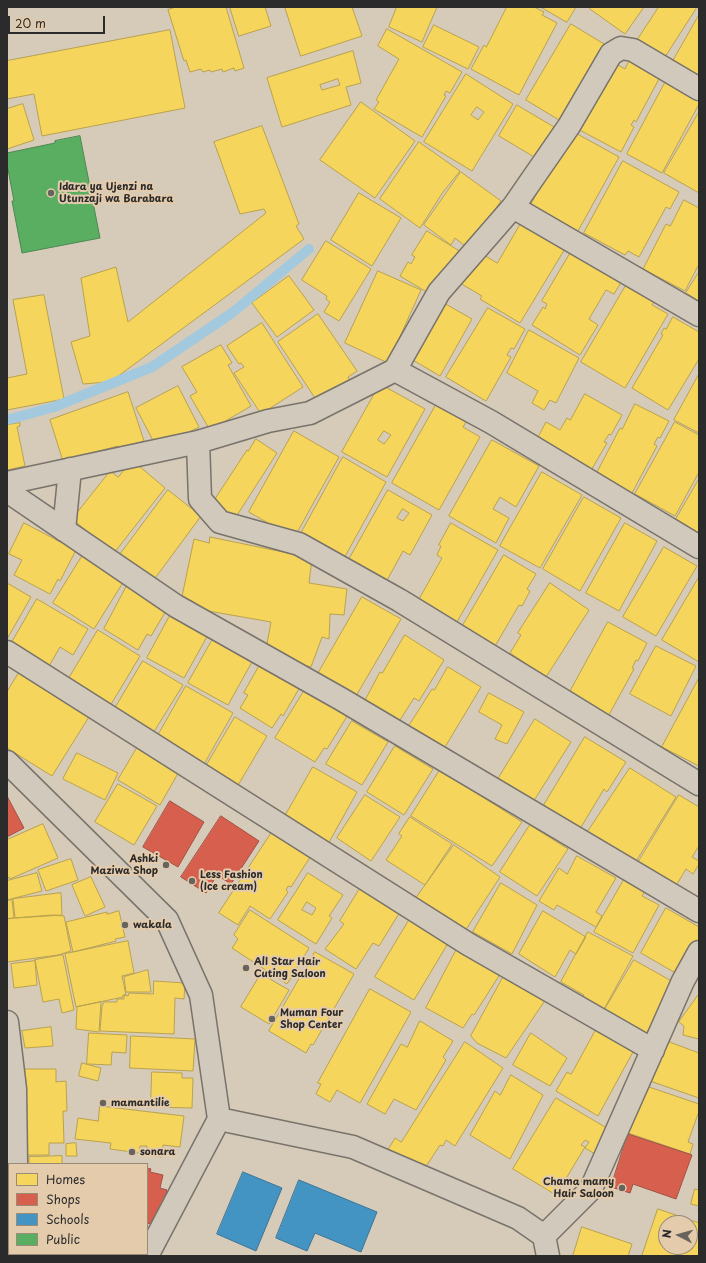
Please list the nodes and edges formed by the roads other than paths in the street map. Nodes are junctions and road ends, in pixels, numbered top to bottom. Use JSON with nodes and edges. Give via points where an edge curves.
{"nodes":[{"id":1,"x":699,"y":89,"type":"edge"},
{"id":2,"x":513,"y":207,"type":"junction"},
{"id":3,"x":699,"y":315,"type":"edge"},
{"id":4,"x":395,"y":370,"type":"junction"},
{"id":5,"x":198,"y":442,"type":"junction"},
{"id":6,"x":70,"y":469,"type":"junction"},
{"id":7,"x":7,"y":483,"type":"edge"},
{"id":8,"x":7,"y":491,"type":"edge"},
{"id":9,"x":64,"y":530,"type":"junction"},
{"id":10,"x":699,"y":547,"type":"edge"},
{"id":11,"x":7,"y":652,"type":"edge"},
{"id":12,"x":7,"y":762,"type":"edge"},
{"id":13,"x":699,"y":784,"type":"edge"},
{"id":14,"x":699,"y":911,"type":"edge"},
{"id":15,"x":696,"y":962,"type":"edge"},
{"id":16,"x":7,"y":1022,"type":"edge"},
{"id":17,"x":653,"y":1050,"type":"junction"},
{"id":18,"x":219,"y":1119,"type":"junction"},
{"id":19,"x":16,"y":1163,"type":"edge"},
{"id":20,"x":546,"y":1246,"type":"edge"},
{"id":21,"x":148,"y":1254,"type":"edge"}],
"edges":[{"from":1,"to":2,"type":"street","via":[[633,50],[621,48],[611,54],[569,126]]},
{"from":2,"to":3,"type":"street"},
{"from":2,"to":4,"type":"street","via":[[439,292]]},
{"from":4,"to":5,"type":"street","via":[[310,413],[268,420]]},
{"from":4,"to":10,"type":"street","via":[[491,422]]},
{"from":5,"to":6,"type":"street"},
{"from":5,"to":13,"type":"street","via":[[200,500],[220,522],[299,544],[399,600]]},
{"from":6,"to":7,"type":"street"},
{"from":6,"to":9,"type":"street"},
{"from":8,"to":9,"type":"street"},
{"from":9,"to":14,"type":"street","via":[[176,606],[341,698]]},
{"from":11,"to":17,"type":"street","via":[[468,944]]},
{"from":12,"to":18,"type":"street","via":[[166,920],[201,995]]},
{"from":15,"to":17,"type":"street","via":[[683,981]]},
{"from":16,"to":19,"type":"street","via":[[15,1088]]},
{"from":17,"to":20,"type":"street","via":[[591,1189]]},
{"from":18,"to":20,"type":"street","via":[[353,1147],[518,1218]]},
{"from":18,"to":21,"type":"street"}]}
